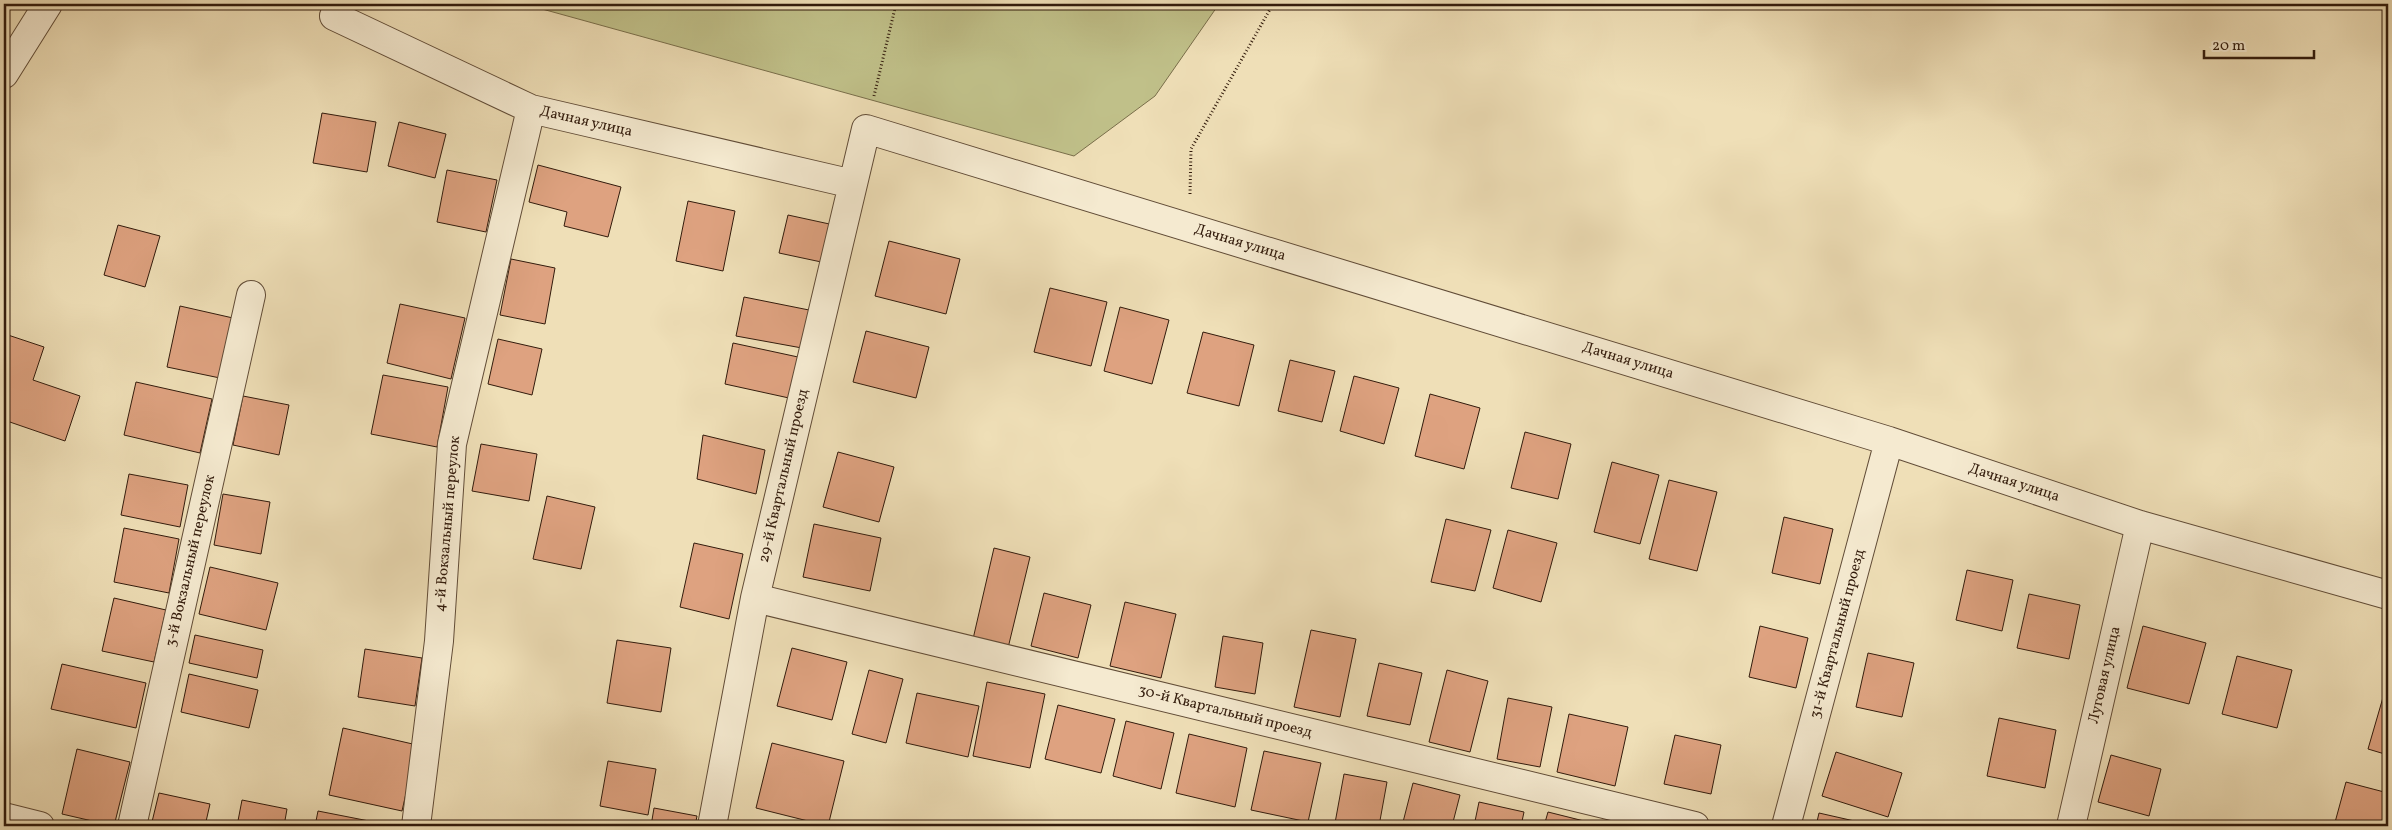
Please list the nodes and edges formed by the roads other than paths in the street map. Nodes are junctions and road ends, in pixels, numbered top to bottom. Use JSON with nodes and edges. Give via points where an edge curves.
{"nodes":[{"id":1,"x":48,"y":4,"type":"edge"},
{"id":2,"x":334,"y":16,"type":"dead end"},
{"id":3,"x":4,"y":74,"type":"edge"},
{"id":4,"x":531,"y":109,"type":"junction"},
{"id":5,"x":866,"y":129,"type":"joint"},
{"id":6,"x":853,"y":184,"type":"junction"},
{"id":7,"x":251,"y":295,"type":"dead end"},
{"id":8,"x":1889,"y":441,"type":"junction"},
{"id":9,"x":2140,"y":525,"type":"junction"},
{"id":10,"x":2388,"y":595,"type":"edge"},
{"id":11,"x":755,"y":598,"type":"junction"},
{"id":12,"x":4,"y":817,"type":"edge"},
{"id":13,"x":40,"y":826,"type":"edge"},
{"id":14,"x":132,"y":826,"type":"edge"},
{"id":15,"x":416,"y":826,"type":"edge"},
{"id":16,"x":712,"y":826,"type":"edge"},
{"id":17,"x":1695,"y":826,"type":"edge"},
{"id":18,"x":1786,"y":826,"type":"edge"},
{"id":19,"x":2071,"y":826,"type":"edge"}],
"edges":[{"from":1,"to":3,"type":"street"},
{"from":2,"to":4,"type":"street","name":"Дачная улица"},
{"from":4,"to":6,"type":"street","name":"Дачная улица"},
{"from":4,"to":15,"type":"street","name":"4-й Вокзальный переулок","via":[[452,444],[439,641]]},
{"from":5,"to":6,"type":"street","name":"29-й Квартальный проезд"},
{"from":5,"to":8,"type":"street","name":"Дачная улица"},
{"from":6,"to":11,"type":"street","name":"29-й Квартальный проезд"},
{"from":7,"to":14,"type":"street","name":"3-й Вокзальный переулок"},
{"from":8,"to":9,"type":"street","name":"Дачная улица"},
{"from":8,"to":18,"type":"street","name":"31-й Квартальный проезд"},
{"from":9,"to":10,"type":"street","name":"Дачная улица"},
{"from":9,"to":19,"type":"street","name":"Луговая улица"},
{"from":11,"to":16,"type":"street","name":"29-й Квартальный проезд"},
{"from":11,"to":17,"type":"street","name":"30-й Квартальный проезд"},
{"from":12,"to":13,"type":"street"}]}
